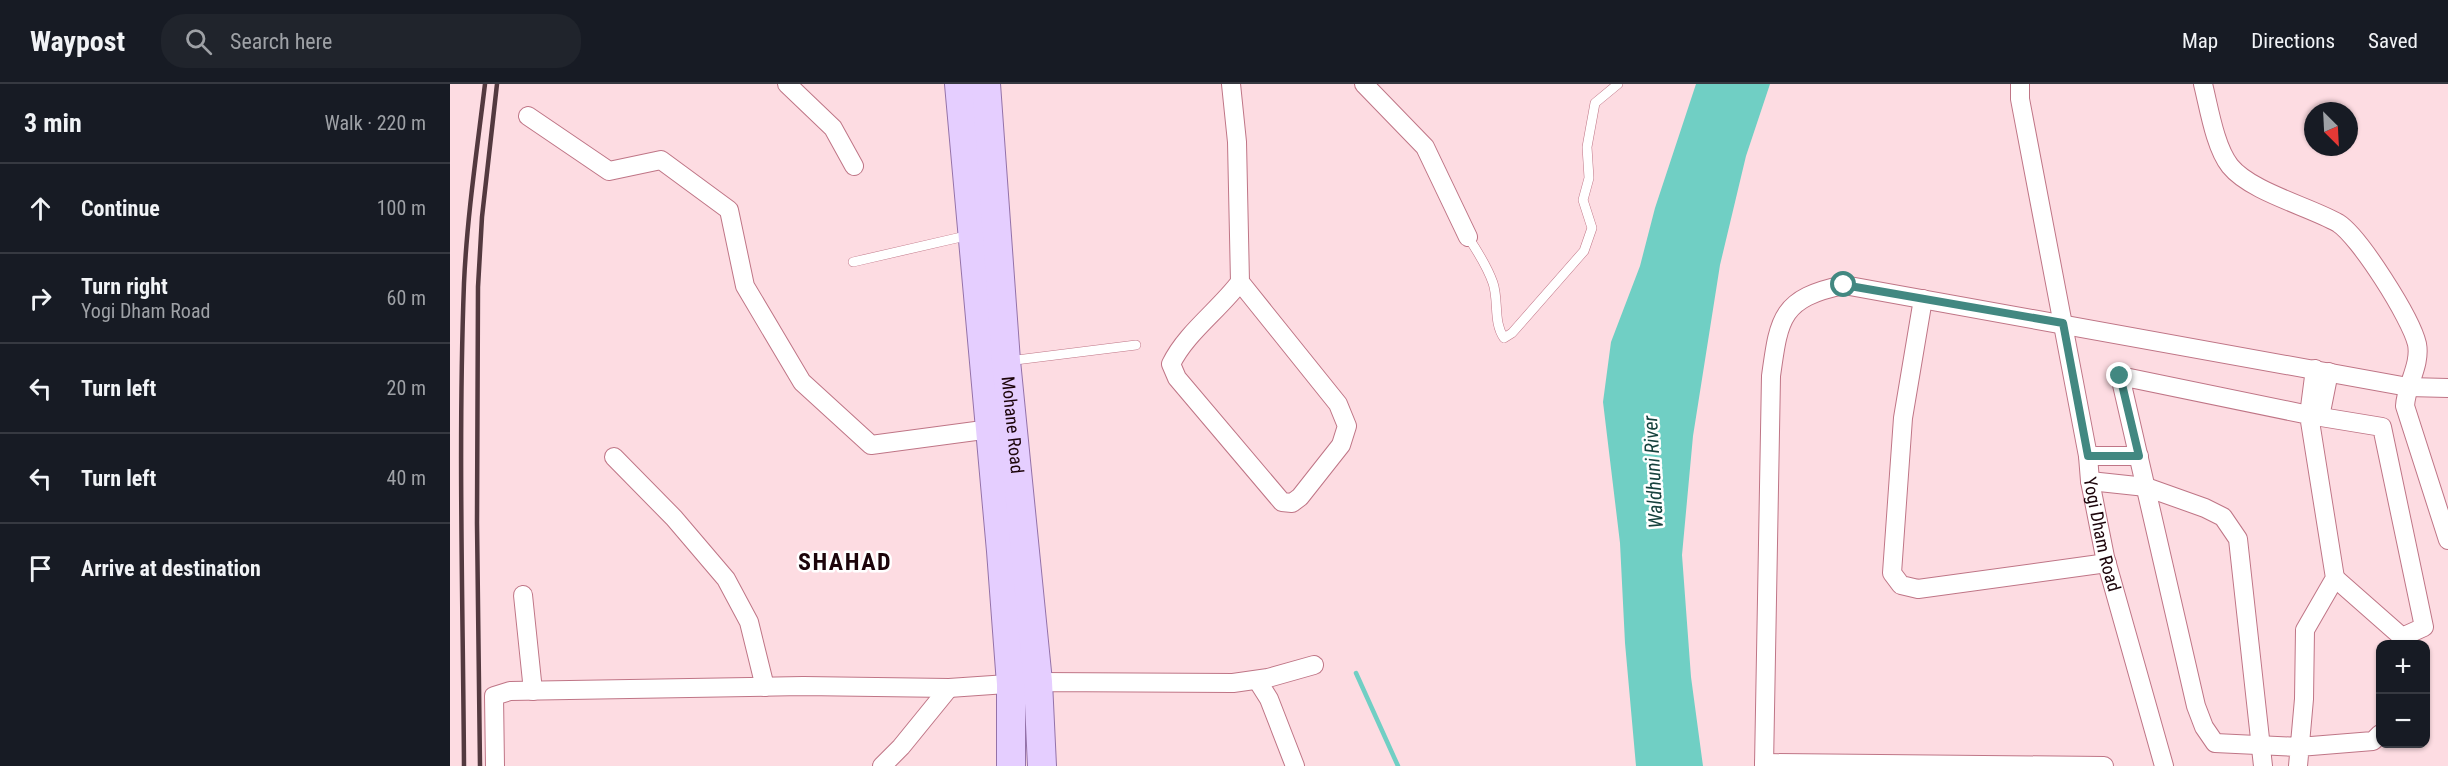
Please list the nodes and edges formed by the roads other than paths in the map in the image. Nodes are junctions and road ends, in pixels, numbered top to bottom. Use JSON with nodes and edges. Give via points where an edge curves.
{"nodes":[{"id":1,"x":787,"y":84,"type":"edge"},
{"id":2,"x":959,"y":84,"type":"edge"},
{"id":3,"x":986,"y":84,"type":"edge"},
{"id":4,"x":1231,"y":84,"type":"edge"},
{"id":5,"x":1364,"y":84,"type":"edge"},
{"id":6,"x":1618,"y":84,"type":"edge"},
{"id":7,"x":2020,"y":84,"type":"edge"},
{"id":8,"x":2204,"y":84,"type":"edge"},
{"id":9,"x":528,"y":116,"type":"dead end"},
{"id":10,"x":854,"y":166,"type":"dead end"},
{"id":11,"x":972,"y":234,"type":"junction"},
{"id":12,"x":1468,"y":237,"type":"joint"},
{"id":13,"x":853,"y":262,"type":"dead end"},
{"id":14,"x":1240,"y":282,"type":"junction"},
{"id":15,"x":1923,"y":299,"type":"junction"},
{"id":16,"x":2063,"y":323,"type":"junction"},
{"id":17,"x":1136,"y":345,"type":"dead end"},
{"id":18,"x":1006,"y":361,"type":"junction"},
{"id":19,"x":2322,"y":371,"type":"junction"},
{"id":20,"x":2408,"y":387,"type":"junction"},
{"id":21,"x":2448,"y":388,"type":"edge"},
{"id":22,"x":2314,"y":416,"type":"junction"},
{"id":23,"x":1001,"y":427,"type":"junction"},
{"id":24,"x":2088,"y":456,"type":"junction"},
{"id":25,"x":2139,"y":456,"type":"junction"},
{"id":26,"x":614,"y":457,"type":"dead end"},
{"id":27,"x":2090,"y":481,"type":"junction"},
{"id":28,"x":2146,"y":488,"type":"junction"},
{"id":29,"x":2448,"y":540,"type":"edge"},
{"id":30,"x":2107,"y":563,"type":"junction"},
{"id":31,"x":2335,"y":578,"type":"junction"},
{"id":32,"x":523,"y":595,"type":"dead end"},
{"id":33,"x":2400,"y":640,"type":"edge"},
{"id":34,"x":2403,"y":640,"type":"edge"},
{"id":35,"x":1314,"y":665,"type":"dead end"},
{"id":36,"x":1257,"y":680,"type":"junction"},
{"id":37,"x":1025,"y":683,"type":"junction"},
{"id":38,"x":765,"y":687,"type":"junction"},
{"id":39,"x":950,"y":688,"type":"junction"},
{"id":40,"x":533,"y":691,"type":"junction"},
{"id":41,"x":2376,"y":738,"type":"edge"},
{"id":42,"x":2262,"y":746,"type":"junction"},
{"id":43,"x":2299,"y":747,"type":"junction"},
{"id":44,"x":1764,"y":764,"type":"edge"},
{"id":45,"x":495,"y":766,"type":"edge"},
{"id":46,"x":882,"y":766,"type":"edge"},
{"id":47,"x":1011,"y":766,"type":"edge"},
{"id":48,"x":1042,"y":766,"type":"edge"},
{"id":49,"x":1295,"y":766,"type":"edge"},
{"id":50,"x":2103,"y":766,"type":"edge"},
{"id":51,"x":2164,"y":766,"type":"edge"},
{"id":52,"x":2263,"y":766,"type":"edge"},
{"id":53,"x":2298,"y":766,"type":"edge"}],
"edges":[{"from":1,"to":10,"type":"street","via":[[833,128]]},
{"from":2,"to":11,"type":"main road","name":"Mohane Road"},
{"from":3,"to":18,"type":"main road","name":"Mohane Road"},
{"from":4,"to":14,"type":"street","via":[[1237,142]]},
{"from":5,"to":12,"type":"street","via":[[1425,147]]},
{"from":6,"to":12,"type":"lane","via":[[1595,103],[1587,147],[1589,178],[1583,200],[1592,228],[1584,250],[1504,338],[1499,330],[1493,285]]},
{"from":7,"to":16,"type":"street","name":"Yogi Dham Road"},
{"from":8,"to":20,"type":"street","via":[[2213,124],[2229,165],[2244,179],[2340,224],[2366,254],[2404,314],[2417,344],[2416,364]]},
{"from":9,"to":23,"type":"street","via":[[609,171],[660,160],[729,210],[745,286],[802,382],[871,445]]},
{"from":11,"to":13,"type":"lane"},
{"from":11,"to":23,"type":"main road","name":"Mohane Road"},
{"from":14,"to":14,"type":"street","via":[[1338,404],[1347,426],[1341,445],[1292,503],[1282,502],[1177,378],[1171,364],[1177,351]]},
{"from":15,"to":16,"type":"street"},
{"from":15,"to":30,"type":"street","via":[[1903,418],[1892,573],[1901,585],[1917,589]]},
{"from":15,"to":44,"type":"street","via":[[1844,285],[1821,289],[1797,301],[1783,317],[1777,333],[1771,376]]},
{"from":16,"to":19,"type":"street"},
{"from":16,"to":24,"type":"street","name":"Yogi Dham Road"},
{"from":17,"to":18,"type":"lane"},
{"from":18,"to":23,"type":"main road","name":"Mohane Road"},
{"from":19,"to":20,"type":"street"},
{"from":19,"to":22,"type":"street"},
{"from":20,"to":21,"type":"street"},
{"from":20,"to":29,"type":"street","via":[[2405,406]]},
{"from":22,"to":25,"type":"street","via":[[2120,376]]},
{"from":22,"to":31,"type":"street"},
{"from":22,"to":34,"type":"street","via":[[2382,427],[2424,627]]},
{"from":23,"to":37,"type":"main road","name":"Mohane Road"},
{"from":24,"to":25,"type":"street"},
{"from":24,"to":27,"type":"street","name":"Yogi Dham Road"},
{"from":25,"to":28,"type":"street"},
{"from":26,"to":38,"type":"street","via":[[726,579],[749,622]]},
{"from":27,"to":28,"type":"street"},
{"from":27,"to":30,"type":"street","name":"Yogi Dham Road"},
{"from":28,"to":42,"type":"street","via":[[2204,727],[2215,743]]},
{"from":28,"to":42,"type":"street","via":[[2223,517],[2238,539]]},
{"from":30,"to":51,"type":"street","name":"Yogi Dham Road"},
{"from":31,"to":33,"type":"street"},
{"from":31,"to":43,"type":"street","via":[[2305,630]]},
{"from":32,"to":40,"type":"street"},
{"from":35,"to":36,"type":"street"},
{"from":36,"to":37,"type":"street"},
{"from":36,"to":49,"type":"street","via":[[1269,699]]},
{"from":37,"to":39,"type":"street"},
{"from":37,"to":47,"type":"main road","name":"Mohane Road"},
{"from":37,"to":48,"type":"main road","name":"Mohane Road"},
{"from":38,"to":39,"type":"street"},
{"from":38,"to":40,"type":"street"},
{"from":39,"to":46,"type":"street"},
{"from":40,"to":45,"type":"street","via":[[494,696]]},
{"from":41,"to":43,"type":"street"},
{"from":42,"to":43,"type":"street"},
{"from":42,"to":52,"type":"street"},
{"from":43,"to":53,"type":"street"},
{"from":44,"to":50,"type":"street"}]}
